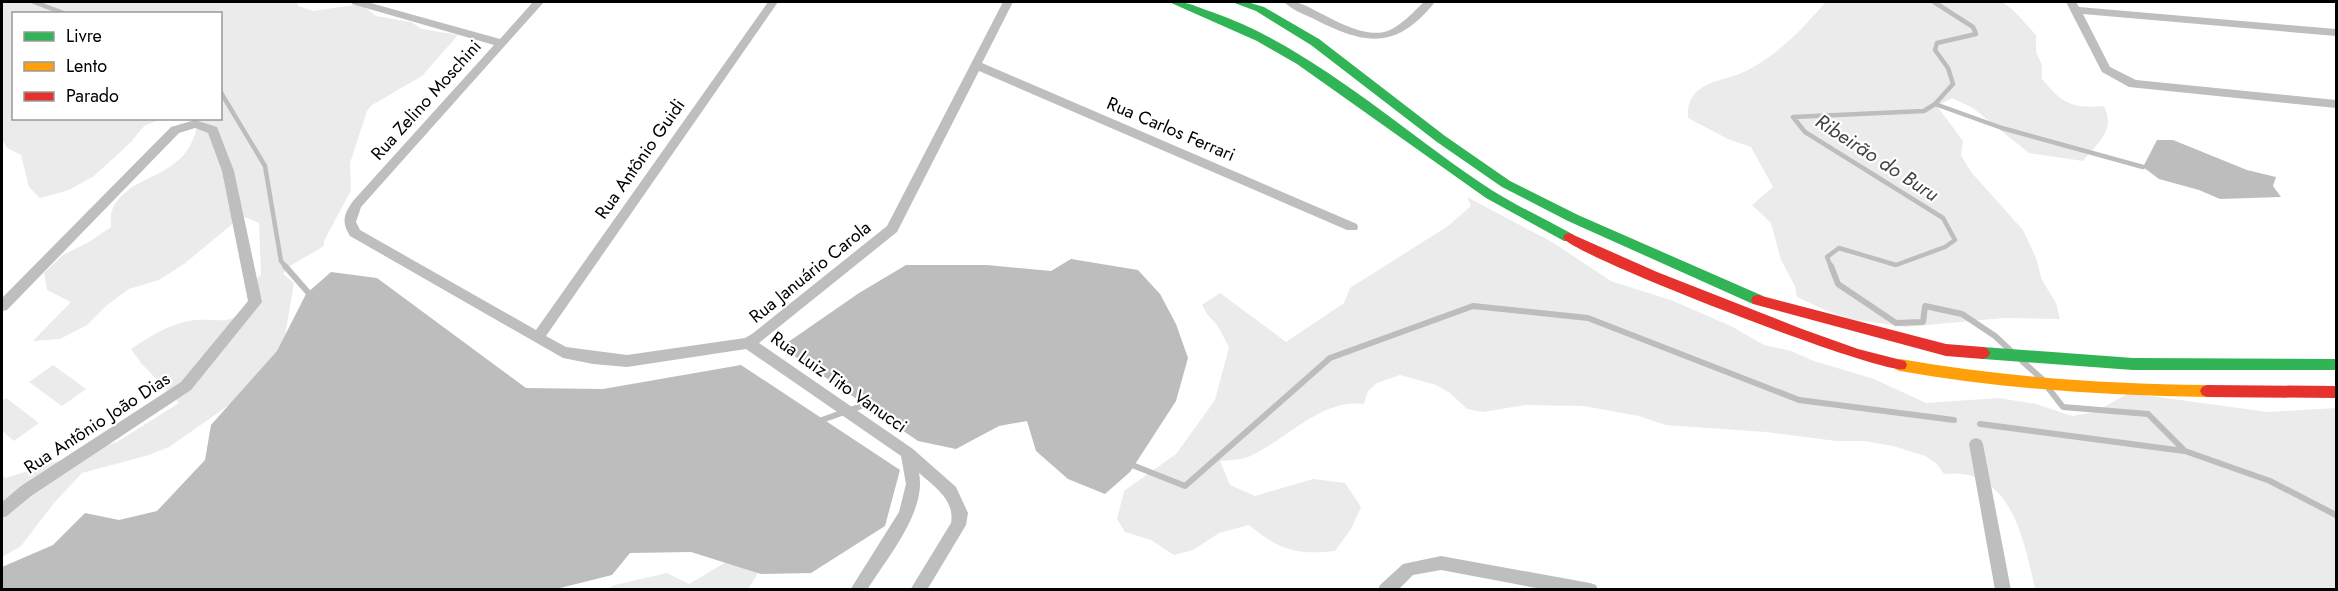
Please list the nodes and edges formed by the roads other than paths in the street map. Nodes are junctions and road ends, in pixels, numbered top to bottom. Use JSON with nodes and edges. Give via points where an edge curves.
{"nodes":[{"id":1,"x":356,"y":2,"type":"edge"},
{"id":2,"x":539,"y":2,"type":"edge"},
{"id":3,"x":772,"y":2,"type":"edge"},
{"id":4,"x":1008,"y":2,"type":"edge"},
{"id":5,"x":1174,"y":2,"type":"edge"},
{"id":6,"x":1237,"y":2,"type":"edge"},
{"id":7,"x":1289,"y":2,"type":"edge"},
{"id":8,"x":1430,"y":2,"type":"edge"},
{"id":9,"x":2073,"y":6,"type":"edge"},
{"id":10,"x":2337,"y":32,"type":"edge"},
{"id":11,"x":502,"y":44,"type":"junction"},
{"id":12,"x":976,"y":65,"type":"junction"},
{"id":13,"x":2337,"y":104,"type":"edge"},
{"id":14,"x":350,"y":227,"type":"joint"},
{"id":15,"x":1352,"y":227,"type":"dead end"},
{"id":16,"x":2,"y":306,"type":"edge"},
{"id":17,"x":537,"y":337,"type":"junction"},
{"id":18,"x":748,"y":343,"type":"junction"},
{"id":19,"x":2337,"y":365,"type":"edge"},
{"id":20,"x":2337,"y":392,"type":"edge"},
{"id":21,"x":1976,"y":444,"type":"dead end"},
{"id":22,"x":908,"y":453,"type":"junction"},
{"id":23,"x":2,"y":511,"type":"edge"},
{"id":24,"x":858,"y":590,"type":"edge"},
{"id":25,"x":918,"y":590,"type":"edge"},
{"id":26,"x":1386,"y":590,"type":"edge"},
{"id":27,"x":1590,"y":590,"type":"edge"},
{"id":28,"x":2003,"y":590,"type":"edge"}],
"edges":[{"from":1,"to":11,"type":"street"},
{"from":2,"to":11,"type":"street","name":"Rua Zelino Moschini"},
{"from":3,"to":17,"type":"street","name":"Rua Antônio Guidi"},
{"from":4,"to":12,"type":"street","name":"Rua Januário Carola"},
{"from":5,"to":20,"type":"main road","via":[[1227,20],[1303,61],[1489,194],[1590,248],[1843,350],[1949,374],[2033,383],[2187,392]]},
{"from":6,"to":19,"type":"main road","via":[[1260,9],[1315,42],[1506,184],[1755,299],[1946,350],[2144,364]]},
{"from":7,"to":8,"type":"street","via":[[1356,33],[1378,37],[1404,26]]},
{"from":9,"to":10,"type":"street"},
{"from":9,"to":13,"type":"street","via":[[2106,69],[2124,81]]},
{"from":11,"to":14,"type":"street","name":"Rua Zelino Moschini","via":[[357,204],[349,217]]},
{"from":12,"to":15,"type":"street","name":"Rua Carlos Ferrari"},
{"from":12,"to":18,"type":"street","name":"Rua Januário Carola","via":[[892,229]]},
{"from":14,"to":17,"type":"street","name":"Rua Januário Carola"},
{"from":16,"to":23,"type":"street","name":"Rua Antônio João Dias","via":[[175,130],[195,124],[213,130],[228,171],[255,302],[186,386],[26,491]]},
{"from":17,"to":18,"type":"street","name":"Rua Januário Carola","via":[[562,352],[627,361]]},
{"from":18,"to":22,"type":"street","name":"Rua Luiz Tito Vanucci"},
{"from":21,"to":28,"type":"street"},
{"from":22,"to":24,"type":"street","name":"Rua Luiz Tito Vanucci","via":[[914,484],[906,514]]},
{"from":22,"to":25,"type":"street","name":"Rua Luiz Tito Vanucci","via":[[951,492],[960,513],[958,525]]},
{"from":26,"to":27,"type":"street","via":[[1409,569],[1441,563]]}]}
